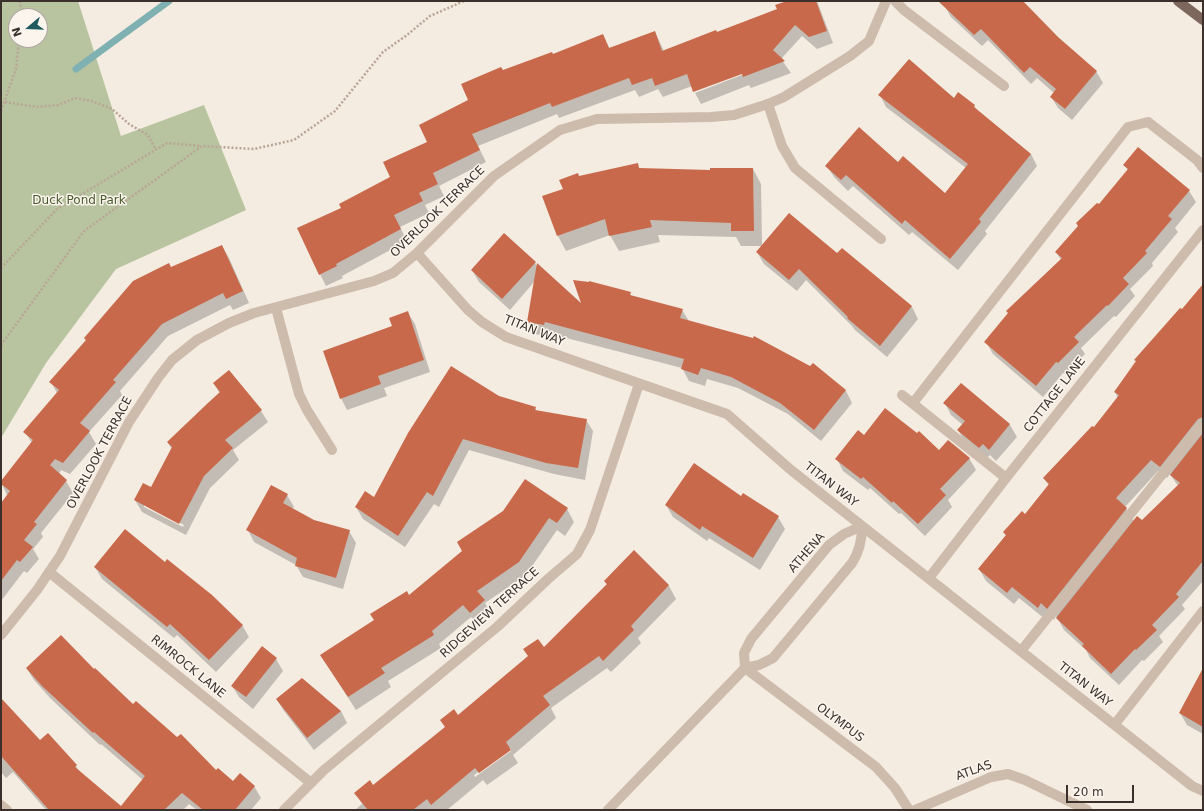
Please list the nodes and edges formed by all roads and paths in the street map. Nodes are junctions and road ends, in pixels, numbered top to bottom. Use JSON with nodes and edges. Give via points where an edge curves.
{"nodes":[{"id":1,"x":464,"y":1,"type":"edge"},
{"id":2,"x":886,"y":1,"type":"edge"},
{"id":3,"x":895,"y":1,"type":"edge"},
{"id":4,"x":1178,"y":1,"type":"edge"},
{"id":5,"x":1203,"y":20,"type":"edge"},
{"id":6,"x":19,"y":48,"type":"edge"},
{"id":7,"x":1004,"y":86,"type":"dead end"},
{"id":8,"x":5,"y":102,"type":"junction"},
{"id":9,"x":768,"y":104,"type":"junction"},
{"id":10,"x":1,"y":111,"type":"edge"},
{"id":11,"x":202,"y":146,"type":"junction"},
{"id":12,"x":156,"y":150,"type":"junction"},
{"id":13,"x":1203,"y":168,"type":"edge"},
{"id":14,"x":1203,"y":230,"type":"edge"},
{"id":15,"x":881,"y":239,"type":"dead end"},
{"id":16,"x":417,"y":253,"type":"junction"},
{"id":17,"x":1,"y":268,"type":"edge"},
{"id":18,"x":276,"y":308,"type":"junction"},
{"id":19,"x":1,"y":345,"type":"edge"},
{"id":20,"x":639,"y":384,"type":"junction"},
{"id":21,"x":902,"y":395,"type":"dead end"},
{"id":22,"x":913,"y":403,"type":"junction"},
{"id":23,"x":1203,"y":423,"type":"edge"},
{"id":24,"x":332,"y":450,"type":"dead end"},
{"id":25,"x":1006,"y":478,"type":"junction"},
{"id":26,"x":862,"y":526,"type":"junction"},
{"id":27,"x":49,"y":572,"type":"junction"},
{"id":28,"x":929,"y":578,"type":"junction"},
{"id":29,"x":1201,"y":618,"type":"edge"},
{"id":30,"x":1,"y":635,"type":"edge"},
{"id":31,"x":1021,"y":650,"type":"junction"},
{"id":32,"x":745,"y":668,"type":"junction"},
{"id":33,"x":1115,"y":724,"type":"junction"},
{"id":34,"x":311,"y":783,"type":"junction"},
{"id":35,"x":1203,"y":791,"type":"edge"},
{"id":36,"x":1,"y":805,"type":"edge"},
{"id":37,"x":7,"y":810,"type":"edge"},
{"id":38,"x":284,"y":810,"type":"edge"},
{"id":39,"x":608,"y":810,"type":"edge"},
{"id":40,"x":909,"y":810,"type":"edge"},
{"id":41,"x":915,"y":810,"type":"edge"},
{"id":42,"x":1087,"y":810,"type":"edge"}],
"edges":[{"from":1,"to":11,"type":"path","via":[[430,16],[383,52],[335,111],[294,140],[254,149]]},
{"from":2,"to":9,"type":"street","name":"OVERLOOK TERRACE","via":[[869,41],[850,56],[784,97]]},
{"from":3,"to":7,"type":"street"},
{"from":4,"to":5,"type":"main road"},
{"from":6,"to":8,"type":"path","via":[[16,69]]},
{"from":8,"to":10,"type":"path"},
{"from":8,"to":12,"type":"path","via":[[37,107],[58,105],[75,98],[92,101],[112,109],[129,124],[148,135]]},
{"from":9,"to":15,"type":"street","via":[[782,146],[795,168]]},
{"from":9,"to":16,"type":"street","name":"OVERLOOK TERRACE","via":[[734,115],[597,119],[560,130],[494,176]]},
{"from":11,"to":12,"type":"path","via":[[167,143]]},
{"from":11,"to":19,"type":"path","via":[[84,231]]},
{"from":12,"to":17,"type":"path","via":[[57,209]]},
{"from":13,"to":22,"type":"street","via":[[1197,160],[1148,122],[1128,127]]},
{"from":14,"to":25,"type":"street","name":"COTTAGE LANE"},
{"from":16,"to":18,"type":"street","name":"OVERLOOK TERRACE","via":[[393,273],[374,281]]},
{"from":16,"to":20,"type":"street","name":"TITAN WAY","via":[[468,310],[506,337]]},
{"from":18,"to":24,"type":"street","via":[[298,394]]},
{"from":18,"to":27,"type":"street","name":"OVERLOOK TERRACE","via":[[229,323],[197,340],[172,360],[128,422],[60,556]]},
{"from":20,"to":26,"type":"street","name":"TITAN WAY","via":[[727,414],[791,470]]},
{"from":20,"to":34,"type":"street","name":"RIDGEVIEW TERRACE","via":[[590,530],[576,554],[497,627]]},
{"from":21,"to":22,"type":"street"},
{"from":22,"to":25,"type":"street"},
{"from":23,"to":31,"type":"street"},
{"from":25,"to":28,"type":"street","name":"COTTAGE LANE"},
{"from":26,"to":28,"type":"street","name":"TITAN WAY"},
{"from":26,"to":32,"type":"street","name":"ATHENA","via":[[844,534],[829,545],[751,639],[744,653]]},
{"from":26,"to":32,"type":"street","via":[[858,555],[852,563],[772,658],[759,665]]},
{"from":27,"to":30,"type":"street","name":"OVERLOOK TERRACE"},
{"from":27,"to":34,"type":"street","name":"RIMROCK LANE"},
{"from":28,"to":31,"type":"street","name":"TITAN WAY"},
{"from":29,"to":33,"type":"street"},
{"from":31,"to":33,"type":"street","name":"TITAN WAY"},
{"from":32,"to":39,"type":"street"},
{"from":32,"to":40,"type":"street","name":"OLYMPUS","via":[[876,767],[895,788]]},
{"from":33,"to":35,"type":"street","name":"TITAN WAY","via":[[1192,786]]},
{"from":34,"to":38,"type":"street","name":"RIDGEVIEW TERRACE"},
{"from":36,"to":37,"type":"street"},
{"from":41,"to":42,"type":"street","name":"ATLAS","via":[[991,777],[1008,774]]}]}
